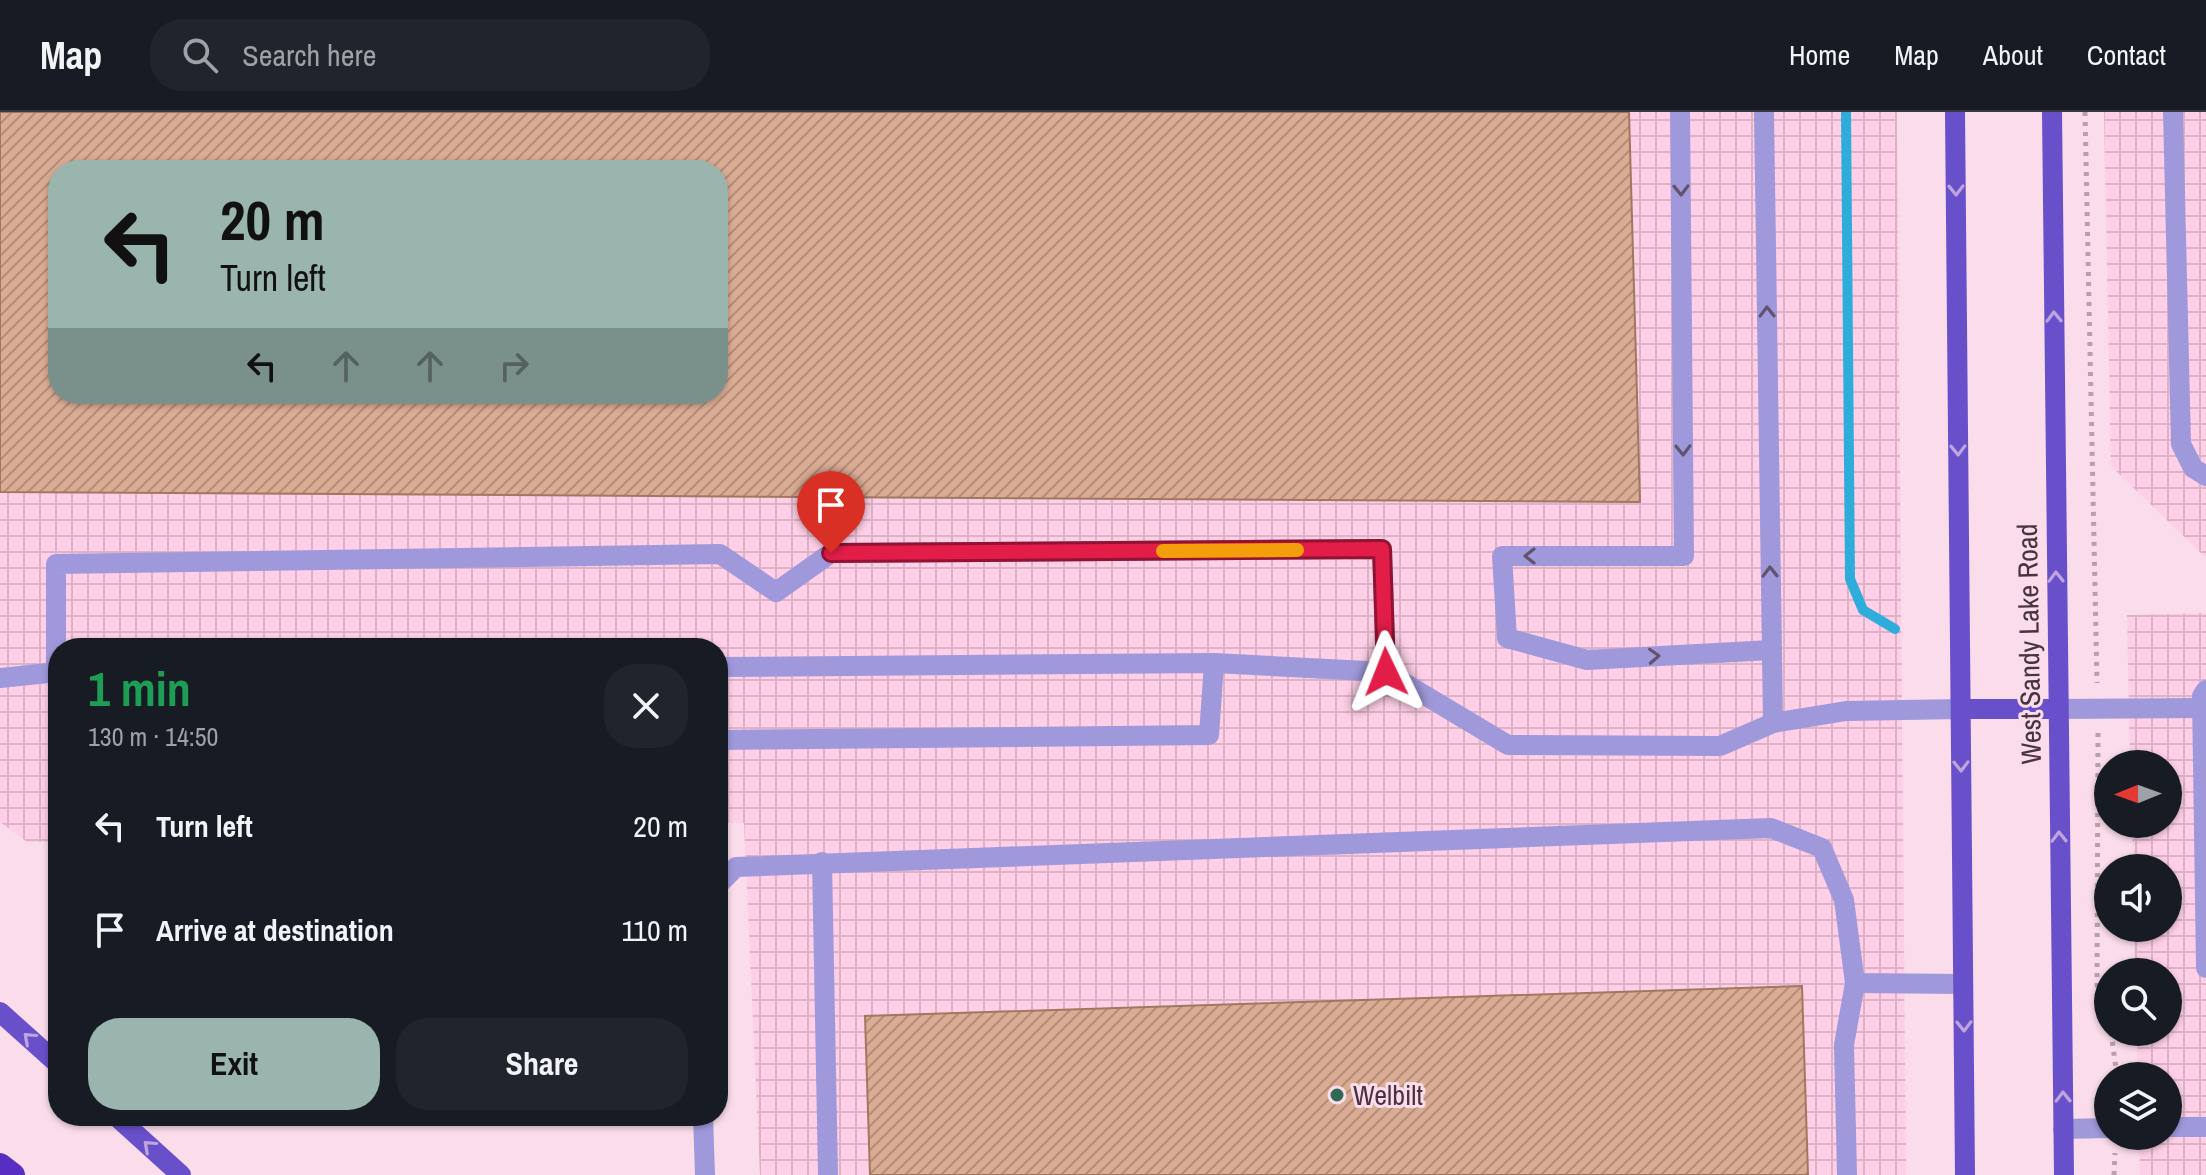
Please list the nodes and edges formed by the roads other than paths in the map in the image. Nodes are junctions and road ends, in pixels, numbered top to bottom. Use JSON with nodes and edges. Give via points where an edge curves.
{"nodes":[{"id":1,"x":1680,"y":112,"type":"edge"},
{"id":2,"x":1764,"y":112,"type":"edge"},
{"id":3,"x":1955,"y":112,"type":"edge"},
{"id":4,"x":2052,"y":112,"type":"edge"},
{"id":5,"x":2173,"y":112,"type":"edge"},
{"id":6,"x":2206,"y":476,"type":"edge"},
{"id":7,"x":57,"y":638,"type":"edge"},
{"id":8,"x":1771,"y":650,"type":"junction"},
{"id":9,"x":1214,"y":663,"type":"junction"},
{"id":10,"x":728,"y":667,"type":"edge"},
{"id":11,"x":1386,"y":672,"type":"junction"},
{"id":12,"x":48,"y":673,"type":"edge"},
{"id":13,"x":0,"y":678,"type":"edge"},
{"id":14,"x":2204,"y":699,"type":"edge"},
{"id":15,"x":1961,"y":709,"type":"junction"},
{"id":16,"x":2057,"y":709,"type":"junction"},
{"id":17,"x":1773,"y":723,"type":"junction"},
{"id":18,"x":728,"y":740,"type":"edge"},
{"id":19,"x":822,"y":862,"type":"junction"},
{"id":20,"x":728,"y":875,"type":"edge"},
{"id":21,"x":2206,"y":968,"type":"edge"},
{"id":22,"x":1855,"y":983,"type":"junction"},
{"id":23,"x":1963,"y":984,"type":"junction"},
{"id":24,"x":0,"y":1012,"type":"edge"},
{"id":25,"x":48,"y":1055,"type":"edge"},
{"id":26,"x":127,"y":1126,"type":"edge"},
{"id":27,"x":703,"y":1126,"type":"edge"},
{"id":28,"x":2182,"y":1127,"type":"edge"},
{"id":29,"x":2206,"y":1127,"type":"edge"},
{"id":30,"x":2094,"y":1128,"type":"edge"},
{"id":31,"x":2063,"y":1129,"type":"junction"},
{"id":32,"x":0,"y":1165,"type":"edge"},
{"id":33,"x":13,"y":1175,"type":"edge"},
{"id":34,"x":181,"y":1175,"type":"edge"},
{"id":35,"x":705,"y":1175,"type":"edge"},
{"id":36,"x":828,"y":1175,"type":"edge"},
{"id":37,"x":1847,"y":1175,"type":"edge"},
{"id":38,"x":1965,"y":1175,"type":"edge"},
{"id":39,"x":2064,"y":1175,"type":"edge"}],
"edges":[{"from":1,"to":8,"type":"lane","one_way":true,"via":[[1684,556],[1502,556],[1507,638],[1587,660]]},
{"from":8,"to":2,"type":"lane","one_way":true},
{"from":3,"to":15,"type":"main road","one_way":true},
{"from":16,"to":4,"type":"main road","name":"West Sandy Lake Road","one_way":true},
{"from":5,"to":6,"type":"lane","via":[[2181,444],[2193,468]]},
{"from":7,"to":11,"type":"lane","via":[[56,564],[720,554],[776,592],[831,553],[1382,549]]},
{"from":8,"to":17,"type":"lane"},
{"from":9,"to":10,"type":"lane"},
{"from":9,"to":11,"type":"lane"},
{"from":9,"to":18,"type":"lane","via":[[1209,735]]},
{"from":11,"to":17,"type":"lane","via":[[1508,745],[1720,746]]},
{"from":12,"to":13,"type":"lane"},
{"from":14,"to":16,"type":"lane"},
{"from":14,"to":21,"type":"lane"},
{"from":15,"to":16,"type":"main road"},
{"from":15,"to":17,"type":"lane","via":[[1846,711]]},
{"from":15,"to":23,"type":"main road","one_way":true},
{"from":31,"to":16,"type":"main road","name":"West Sandy Lake Road","one_way":true},
{"from":19,"to":20,"type":"lane","via":[[736,867]]},
{"from":19,"to":22,"type":"lane","via":[[1771,828],[1822,848],[1844,900]]},
{"from":19,"to":36,"type":"lane"},
{"from":22,"to":23,"type":"lane"},
{"from":22,"to":37,"type":"lane","via":[[1844,1045]]},
{"from":23,"to":38,"type":"main road","one_way":true},
{"from":25,"to":24,"type":"main road","one_way":true},
{"from":34,"to":26,"type":"main road","one_way":true},
{"from":27,"to":35,"type":"lane"},
{"from":28,"to":29,"type":"lane"},
{"from":30,"to":31,"type":"lane"},
{"from":31,"to":39,"type":"main road","name":"West Sandy Lake Road"},
{"from":32,"to":33,"type":"highway"}]}
